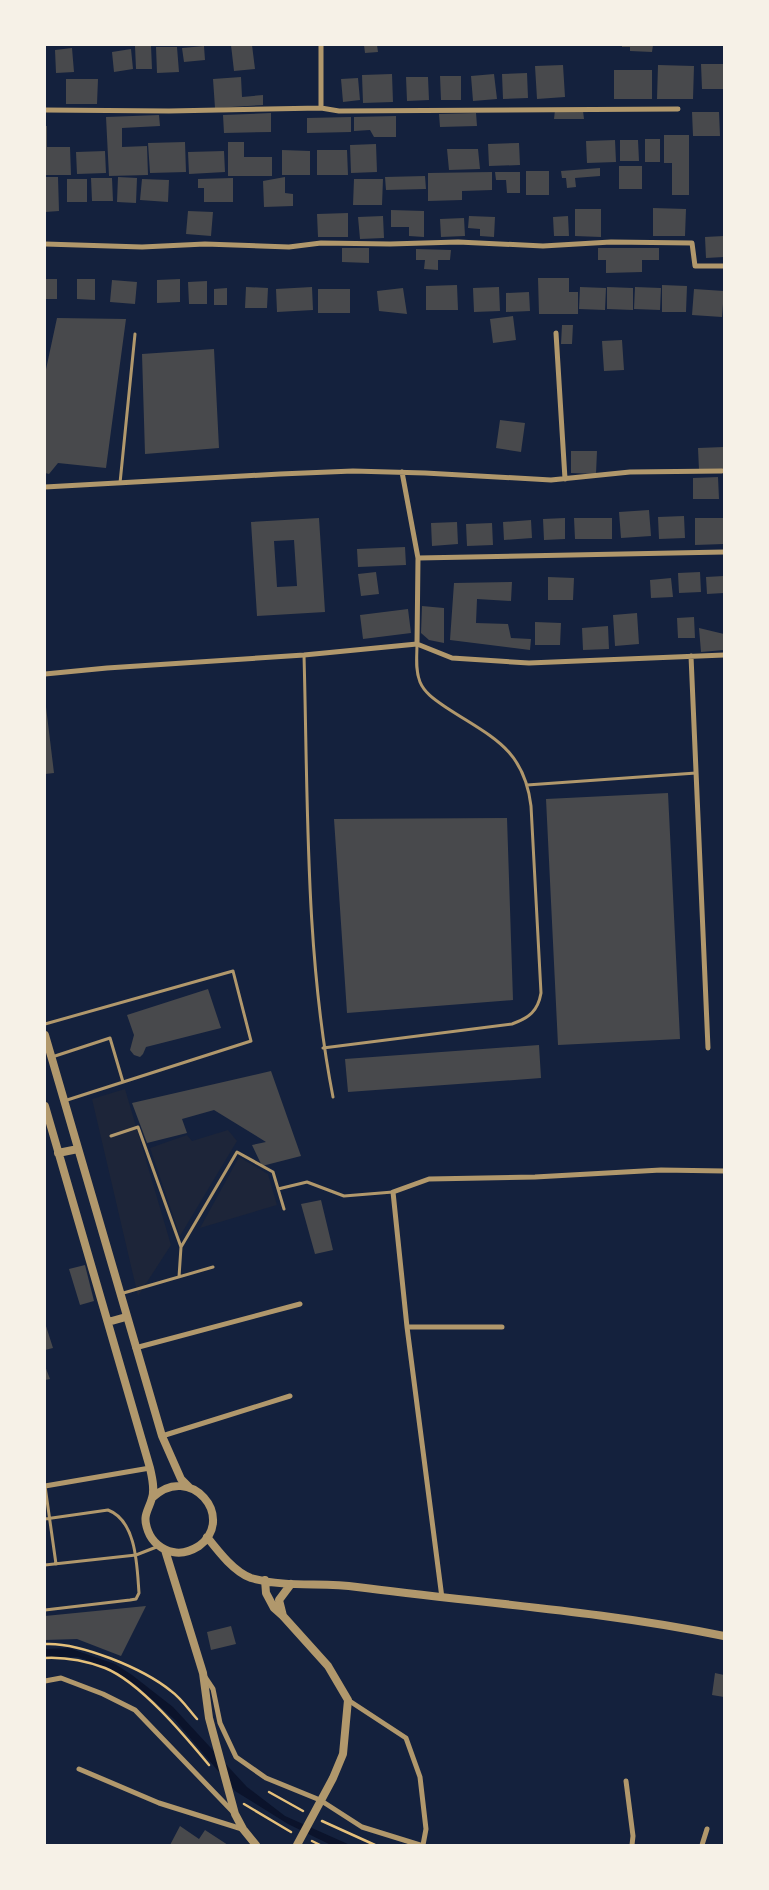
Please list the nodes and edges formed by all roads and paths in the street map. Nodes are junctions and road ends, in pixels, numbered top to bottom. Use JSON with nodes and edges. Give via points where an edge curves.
{"nodes":[{"id":1,"x":321,"y":45,"type":"edge"},
{"id":2,"x":322,"y":108,"type":"junction"},
{"id":3,"x":678,"y":109,"type":"dead end"},
{"id":4,"x":45,"y":110,"type":"edge"},
{"id":5,"x":45,"y":244,"type":"edge"},
{"id":6,"x":724,"y":266,"type":"edge"},
{"id":7,"x":556,"y":333,"type":"dead end"},
{"id":8,"x":135,"y":334,"type":"dead end"},
{"id":9,"x":722,"y":471,"type":"dead end"},
{"id":10,"x":402,"y":472,"type":"junction"},
{"id":11,"x":565,"y":479,"type":"junction"},
{"id":12,"x":120,"y":484,"type":"junction"},
{"id":13,"x":45,"y":487,"type":"edge"},
{"id":14,"x":724,"y":552,"type":"edge"},
{"id":15,"x":418,"y":558,"type":"junction"},
{"id":16,"x":417,"y":644,"type":"junction"},
{"id":17,"x":724,"y":655,"type":"edge"},
{"id":18,"x":304,"y":656,"type":"junction"},
{"id":19,"x":691,"y":656,"type":"junction"},
{"id":20,"x":45,"y":674,"type":"edge"},
{"id":21,"x":696,"y":773,"type":"junction"},
{"id":22,"x":527,"y":785,"type":"junction"},
{"id":23,"x":45,"y":1024,"type":"edge"},
{"id":24,"x":45,"y":1035,"type":"edge"},
{"id":25,"x":323,"y":1048,"type":"junction"},
{"id":26,"x":708,"y":1048,"type":"dead end"},
{"id":27,"x":51,"y":1057,"type":"junction"},
{"id":28,"x":123,"y":1082,"type":"junction"},
{"id":29,"x":333,"y":1097,"type":"dead end"},
{"id":30,"x":64,"y":1101,"type":"junction"},
{"id":31,"x":45,"y":1106,"type":"edge"},
{"id":32,"x":111,"y":1136,"type":"dead end"},
{"id":33,"x":78,"y":1149,"type":"junction"},
{"id":34,"x":58,"y":1153,"type":"junction"},
{"id":35,"x":724,"y":1171,"type":"edge"},
{"id":36,"x":278,"y":1189,"type":"junction"},
{"id":37,"x":393,"y":1192,"type":"junction"},
{"id":38,"x":284,"y":1209,"type":"dead end"},
{"id":39,"x":181,"y":1247,"type":"junction"},
{"id":40,"x":213,"y":1267,"type":"dead end"},
{"id":41,"x":179,"y":1277,"type":"junction"},
{"id":42,"x":120,"y":1294,"type":"junction"},
{"id":43,"x":300,"y":1304,"type":"dead end"},
{"id":44,"x":126,"y":1316,"type":"junction"},
{"id":45,"x":108,"y":1322,"type":"junction"},
{"id":46,"x":407,"y":1327,"type":"junction"},
{"id":47,"x":502,"y":1327,"type":"dead end"},
{"id":48,"x":136,"y":1348,"type":"junction"},
{"id":49,"x":290,"y":1396,"type":"dead end"},
{"id":50,"x":162,"y":1436,"type":"junction"},
{"id":51,"x":150,"y":1468,"type":"junction"},
{"id":52,"x":45,"y":1486,"type":"edge"},
{"id":53,"x":188,"y":1487,"type":"junction"},
{"id":54,"x":152,"y":1498,"type":"junction"},
{"id":55,"x":45,"y":1519,"type":"edge"},
{"id":56,"x":50,"y":1519,"type":"junction"},
{"id":57,"x":207,"y":1538,"type":"junction"},
{"id":58,"x":162,"y":1548,"type":"junction"},
{"id":59,"x":136,"y":1555,"type":"junction"},
{"id":60,"x":56,"y":1564,"type":"junction"},
{"id":61,"x":45,"y":1565,"type":"edge"},
{"id":62,"x":265,"y":1580,"type":"junction"},
{"id":63,"x":291,"y":1584,"type":"junction"},
{"id":64,"x":442,"y":1598,"type":"junction"},
{"id":65,"x":45,"y":1610,"type":"edge"},
{"id":66,"x":283,"y":1616,"type":"junction"},
{"id":67,"x":724,"y":1636,"type":"edge"},
{"id":68,"x":45,"y":1658,"type":"edge"},
{"id":69,"x":203,"y":1673,"type":"junction"},
{"id":70,"x":45,"y":1681,"type":"edge"},
{"id":71,"x":348,"y":1700,"type":"junction"},
{"id":72,"x":211,"y":1767,"type":"dead end"},
{"id":73,"x":79,"y":1769,"type":"dead end"},
{"id":74,"x":626,"y":1781,"type":"dead end"},
{"id":75,"x":244,"y":1803,"type":"dead end"},
{"id":76,"x":318,"y":1803,"type":"junction"},
{"id":77,"x":234,"y":1814,"type":"junction"},
{"id":78,"x":243,"y":1829,"type":"junction"},
{"id":79,"x":707,"y":1829,"type":"dead end"},
{"id":80,"x":297,"y":1834,"type":"dead end"},
{"id":81,"x":304,"y":1838,"type":"dead end"},
{"id":82,"x":256,"y":1845,"type":"edge"},
{"id":83,"x":297,"y":1845,"type":"edge"},
{"id":84,"x":320,"y":1845,"type":"edge"},
{"id":85,"x":421,"y":1845,"type":"edge"},
{"id":86,"x":632,"y":1845,"type":"edge"},
{"id":87,"x":702,"y":1845,"type":"edge"}],
"edges":[{"from":1,"to":2,"type":"street"},
{"from":2,"to":3,"type":"street","via":[[339,111]]},
{"from":2,"to":4,"type":"street"},
{"from":5,"to":6,"type":"street","via":[[290,247],[321,243],[458,242],[543,246],[611,242],[692,243],[695,266]]},
{"from":7,"to":11,"type":"street"},
{"from":8,"to":12,"type":"lane"},
{"from":9,"to":11,"type":"street","via":[[630,472]]},
{"from":10,"to":11,"type":"street"},
{"from":10,"to":12,"type":"street","via":[[280,474]]},
{"from":10,"to":15,"type":"street"},
{"from":12,"to":13,"type":"street"},
{"from":14,"to":15,"type":"street"},
{"from":15,"to":16,"type":"street"},
{"from":16,"to":18,"type":"street"},
{"from":16,"to":19,"type":"street","via":[[452,658],[529,663]]},
{"from":16,"to":22,"type":"lane","via":[[417,674],[426,692],[509,750],[518,762]]},
{"from":17,"to":19,"type":"street"},
{"from":18,"to":20,"type":"street"},
{"from":18,"to":25,"type":"lane","via":[[312,913]]},
{"from":19,"to":21,"type":"street"},
{"from":21,"to":22,"type":"lane"},
{"from":21,"to":26,"type":"street"},
{"from":22,"to":25,"type":"lane","via":[[531,806],[541,993],[533,1013],[512,1024]]},
{"from":23,"to":28,"type":"lane","via":[[233,970],[251,1042]]},
{"from":24,"to":27,"type":"street"},
{"from":25,"to":29,"type":"lane"},
{"from":27,"to":28,"type":"lane","via":[[110,1038]]},
{"from":27,"to":30,"type":"street"},
{"from":28,"to":30,"type":"lane"},
{"from":30,"to":33,"type":"street"},
{"from":31,"to":34,"type":"street"},
{"from":32,"to":39,"type":"lane","via":[[138,1127]]},
{"from":33,"to":34,"type":"street"},
{"from":33,"to":42,"type":"street"},
{"from":34,"to":45,"type":"street"},
{"from":35,"to":37,"type":"street","via":[[661,1170],[429,1179]]},
{"from":36,"to":37,"type":"lane","via":[[308,1182],[344,1196]]},
{"from":36,"to":38,"type":"lane"},
{"from":36,"to":39,"type":"lane","via":[[273,1172],[237,1152]]},
{"from":37,"to":46,"type":"street"},
{"from":39,"to":41,"type":"lane"},
{"from":40,"to":41,"type":"lane"},
{"from":41,"to":42,"type":"lane"},
{"from":42,"to":44,"type":"street"},
{"from":43,"to":48,"type":"street"},
{"from":44,"to":45,"type":"street"},
{"from":44,"to":48,"type":"street"},
{"from":45,"to":51,"type":"street"},
{"from":46,"to":47,"type":"street"},
{"from":46,"to":64,"type":"street"},
{"from":48,"to":50,"type":"street"},
{"from":49,"to":50,"type":"street"},
{"from":50,"to":53,"type":"street"},
{"from":51,"to":52,"type":"street"},
{"from":51,"to":54,"type":"street"},
{"from":52,"to":56,"type":"lane"},
{"from":53,"to":54,"type":"street","via":[[165,1488]]},
{"from":53,"to":57,"type":"street","via":[[197,1490],[209,1503],[213,1521]]},
{"from":54,"to":58,"type":"street","via":[[146,1523],[153,1540]]},
{"from":55,"to":56,"type":"lane"},
{"from":56,"to":59,"type":"lane","via":[[108,1510],[116,1513],[124,1521]]},
{"from":56,"to":60,"type":"lane"},
{"from":57,"to":58,"type":"street","via":[[190,1551]]},
{"from":57,"to":62,"type":"street","via":[[226,1561],[249,1577]]},
{"from":58,"to":59,"type":"lane"},
{"from":58,"to":69,"type":"street"},
{"from":59,"to":60,"type":"lane"},
{"from":59,"to":65,"type":"lane","via":[[139,1593],[136,1599]]},
{"from":60,"to":61,"type":"lane"},
{"from":62,"to":63,"type":"street"},
{"from":62,"to":66,"type":"street","via":[[269,1600]]},
{"from":63,"to":64,"type":"street","via":[[352,1586]]},
{"from":63,"to":66,"type":"street","via":[[280,1600]]},
{"from":64,"to":67,"type":"street","via":[[596,1615]]},
{"from":66,"to":71,"type":"street","via":[[328,1666]]},
{"from":68,"to":72,"type":"path","via":[[78,1660],[106,1668],[121,1677],[163,1714]]},
{"from":69,"to":76,"type":"street","via":[[213,1690],[220,1723],[236,1757],[266,1778]]},
{"from":69,"to":77,"type":"street","via":[[209,1718]]},
{"from":70,"to":77,"type":"street","via":[[61,1678],[135,1710]]},
{"from":71,"to":76,"type":"street","via":[[343,1754]]},
{"from":71,"to":85,"type":"street","via":[[406,1738],[420,1777],[426,1829]]},
{"from":73,"to":78,"type":"street","via":[[159,1803]]},
{"from":74,"to":86,"type":"street"},
{"from":75,"to":80,"type":"path"},
{"from":76,"to":83,"type":"street"},
{"from":76,"to":85,"type":"street","via":[[362,1827]]},
{"from":77,"to":78,"type":"street"},
{"from":78,"to":82,"type":"street"},
{"from":79,"to":87,"type":"street"},
{"from":81,"to":84,"type":"path"}]}
